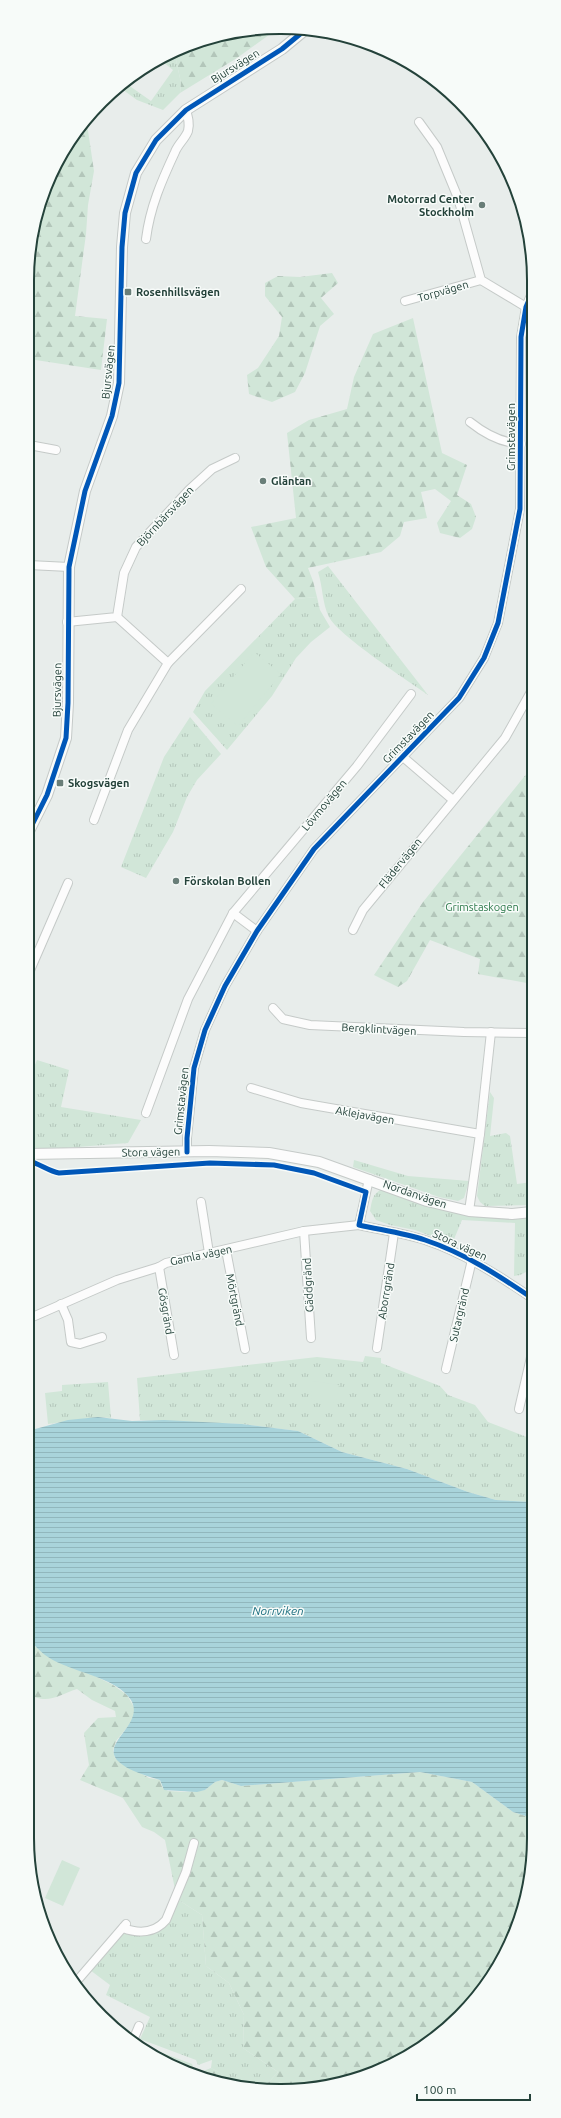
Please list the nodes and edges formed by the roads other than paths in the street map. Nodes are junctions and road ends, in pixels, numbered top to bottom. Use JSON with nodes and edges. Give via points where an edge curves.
{"nodes":[{"id":1,"x":298,"y":35,"type":"edge"},
{"id":2,"x":186,"y":110,"type":"junction"},
{"id":3,"x":420,"y":122,"type":"dead end"},
{"id":4,"x":146,"y":239,"type":"dead end"},
{"id":5,"x":481,"y":280,"type":"junction"},
{"id":6,"x":405,"y":301,"type":"dead end"},
{"id":7,"x":526,"y":306,"type":"joint"},
{"id":8,"x":470,"y":422,"type":"dead end"},
{"id":9,"x":521,"y":444,"type":"junction"},
{"id":10,"x":34,"y":447,"type":"edge"},
{"id":11,"x":56,"y":450,"type":"dead end"},
{"id":12,"x":235,"y":458,"type":"dead end"},
{"id":13,"x":34,"y":565,"type":"edge"},
{"id":14,"x":69,"y":567,"type":"junction"},
{"id":15,"x":241,"y":589,"type":"dead end"},
{"id":16,"x":117,"y":617,"type":"junction"},
{"id":17,"x":67,"y":622,"type":"junction"},
{"id":18,"x":168,"y":663,"type":"junction"},
{"id":19,"x":411,"y":694,"type":"dead end"},
{"id":20,"x":527,"y":699,"type":"edge"},
{"id":21,"x":403,"y":757,"type":"junction"},
{"id":22,"x":452,"y":800,"type":"junction"},
{"id":23,"x":94,"y":820,"type":"dead end"},
{"id":24,"x":34,"y":821,"type":"edge"},
{"id":25,"x":68,"y":883,"type":"dead end"},
{"id":26,"x":233,"y":913,"type":"junction"},
{"id":27,"x":353,"y":930,"type":"dead end"},
{"id":28,"x":257,"y":931,"type":"junction"},
{"id":29,"x":34,"y":961,"type":"edge"},
{"id":30,"x":273,"y":1008,"type":"dead end"},
{"id":31,"x":491,"y":1032,"type":"junction"},
{"id":32,"x":527,"y":1033,"type":"edge"},
{"id":33,"x":251,"y":1088,"type":"dead end"},
{"id":34,"x":146,"y":1113,"type":"dead end"},
{"id":35,"x":480,"y":1134,"type":"junction"},
{"id":36,"x":187,"y":1152,"type":"junction"},
{"id":37,"x":34,"y":1154,"type":"edge"},
{"id":38,"x":369,"y":1179,"type":"junction"},
{"id":39,"x":201,"y":1202,"type":"dead end"},
{"id":40,"x":469,"y":1211,"type":"junction"},
{"id":41,"x":527,"y":1212,"type":"edge"},
{"id":42,"x":359,"y":1225,"type":"junction"},
{"id":43,"x":304,"y":1231,"type":"junction"},
{"id":44,"x":394,"y":1233,"type":"junction"},
{"id":45,"x":226,"y":1250,"type":"junction"},
{"id":46,"x":209,"y":1253,"type":"junction"},
{"id":47,"x":472,"y":1260,"type":"junction"},
{"id":48,"x":159,"y":1268,"type":"junction"},
{"id":49,"x":527,"y":1295,"type":"edge"},
{"id":50,"x":62,"y":1304,"type":"junction"},
{"id":51,"x":34,"y":1317,"type":"edge"},
{"id":52,"x":102,"y":1337,"type":"dead end"},
{"id":53,"x":311,"y":1338,"type":"dead end"},
{"id":54,"x":377,"y":1348,"type":"dead end"},
{"id":55,"x":245,"y":1349,"type":"dead end"},
{"id":56,"x":174,"y":1355,"type":"dead end"},
{"id":57,"x":446,"y":1370,"type":"dead end"},
{"id":58,"x":527,"y":1375,"type":"edge"},
{"id":59,"x":519,"y":1409,"type":"dead end"},
{"id":60,"x":194,"y":1842,"type":"dead end"},
{"id":61,"x":79,"y":1979,"type":"edge"},
{"id":62,"x":139,"y":2026,"type":"dead end"},
{"id":63,"x":135,"y":2036,"type":"edge"}],
"edges":[{"from":1,"to":2,"type":"street","name":"Bjursvägen"},
{"from":2,"to":4,"type":"street","via":[[189,120],[188,131],[176,150],[157,192],[148,218]]},
{"from":2,"to":14,"type":"street","name":"Bjursvägen","via":[[156,140],[136,173],[125,213],[119,383],[112,416],[85,491]]},
{"from":3,"to":5,"type":"street","via":[[437,147],[458,198]]},
{"from":5,"to":6,"type":"street","name":"Torpvägen"},
{"from":5,"to":7,"type":"street"},
{"from":7,"to":9,"type":"street","name":"Grimstavägen","via":[[520,358]]},
{"from":8,"to":9,"type":"street","name":"Grimstavägen","via":[[482,432],[510,443]]},
{"from":9,"to":21,"type":"street","name":"Grimstavägen","via":[[520,509],[498,622],[484,658],[459,698]]},
{"from":10,"to":11,"type":"street"},
{"from":12,"to":16,"type":"street","name":"Björnbärsvägen","via":[[212,469],[136,546],[124,573]]},
{"from":13,"to":14,"type":"street"},
{"from":14,"to":17,"type":"street","name":"Bjursvägen"},
{"from":15,"to":18,"type":"street"},
{"from":16,"to":17,"type":"street"},
{"from":16,"to":18,"type":"street"},
{"from":17,"to":24,"type":"street","name":"Bjursvägen","via":[[66,738],[47,795]]},
{"from":18,"to":23,"type":"street","via":[[128,730]]},
{"from":19,"to":26,"type":"street","name":"Lövmovägen","via":[[357,766]]},
{"from":20,"to":22,"type":"street","name":"Flädervägen","via":[[505,738]]},
{"from":21,"to":22,"type":"street"},
{"from":21,"to":28,"type":"street","name":"Grimstavägen","via":[[314,849]]},
{"from":22,"to":27,"type":"street","name":"Flädervägen","via":[[363,910]]},
{"from":25,"to":29,"type":"street"},
{"from":26,"to":28,"type":"street"},
{"from":26,"to":34,"type":"street","name":"Lövmovägen","via":[[188,1000]]},
{"from":28,"to":36,"type":"street","name":"Grimstavägen","via":[[225,986],[205,1030],[194,1068]]},
{"from":30,"to":31,"type":"street","name":"Bergklintvägen","via":[[283,1019],[310,1025]]},
{"from":31,"to":32,"type":"street","name":"Bergklintvägen"},
{"from":31,"to":35,"type":"street"},
{"from":33,"to":35,"type":"street","name":"Aklejavägen","via":[[301,1103]]},
{"from":35,"to":40,"type":"street"},
{"from":36,"to":37,"type":"street","name":"Stora vägen"},
{"from":36,"to":38,"type":"street","name":"Stora vägen","via":[[239,1151],[293,1156]]},
{"from":38,"to":40,"type":"street","name":"Nordanvägen","via":[[427,1201]]},
{"from":38,"to":42,"type":"street"},
{"from":39,"to":46,"type":"street"},
{"from":40,"to":41,"type":"street","name":"Nordanvägen"},
{"from":42,"to":43,"type":"street","name":"Gamla vägen"},
{"from":42,"to":44,"type":"street","name":"Stora vägen"},
{"from":43,"to":45,"type":"street","name":"Gamla vägen"},
{"from":43,"to":53,"type":"street","name":"Gäddgränd"},
{"from":44,"to":47,"type":"street","name":"Stora vägen","via":[[424,1240]]},
{"from":44,"to":54,"type":"street","name":"Aborrgränd"},
{"from":45,"to":46,"type":"street","name":"Gamla vägen"},
{"from":45,"to":55,"type":"street","name":"Mörtgränd"},
{"from":46,"to":48,"type":"street","name":"Gamla vägen","via":[[166,1263]]},
{"from":47,"to":49,"type":"street","name":"Stora vägen"},
{"from":47,"to":57,"type":"street","name":"Sutargränd"},
{"from":48,"to":50,"type":"street","name":"Gamla vägen","via":[[117,1280]]},
{"from":48,"to":56,"type":"street","name":"Gösgränd"},
{"from":50,"to":51,"type":"street","name":"Gamla vägen"},
{"from":50,"to":52,"type":"street","via":[[68,1320],[71,1342],[80,1344]]},
{"from":58,"to":59,"type":"street"},
{"from":60,"to":61,"type":"street","via":[[186,1872],[162,1925],[143,1932],[133,1932],[124,1926]]},
{"from":62,"to":63,"type":"street"}]}
